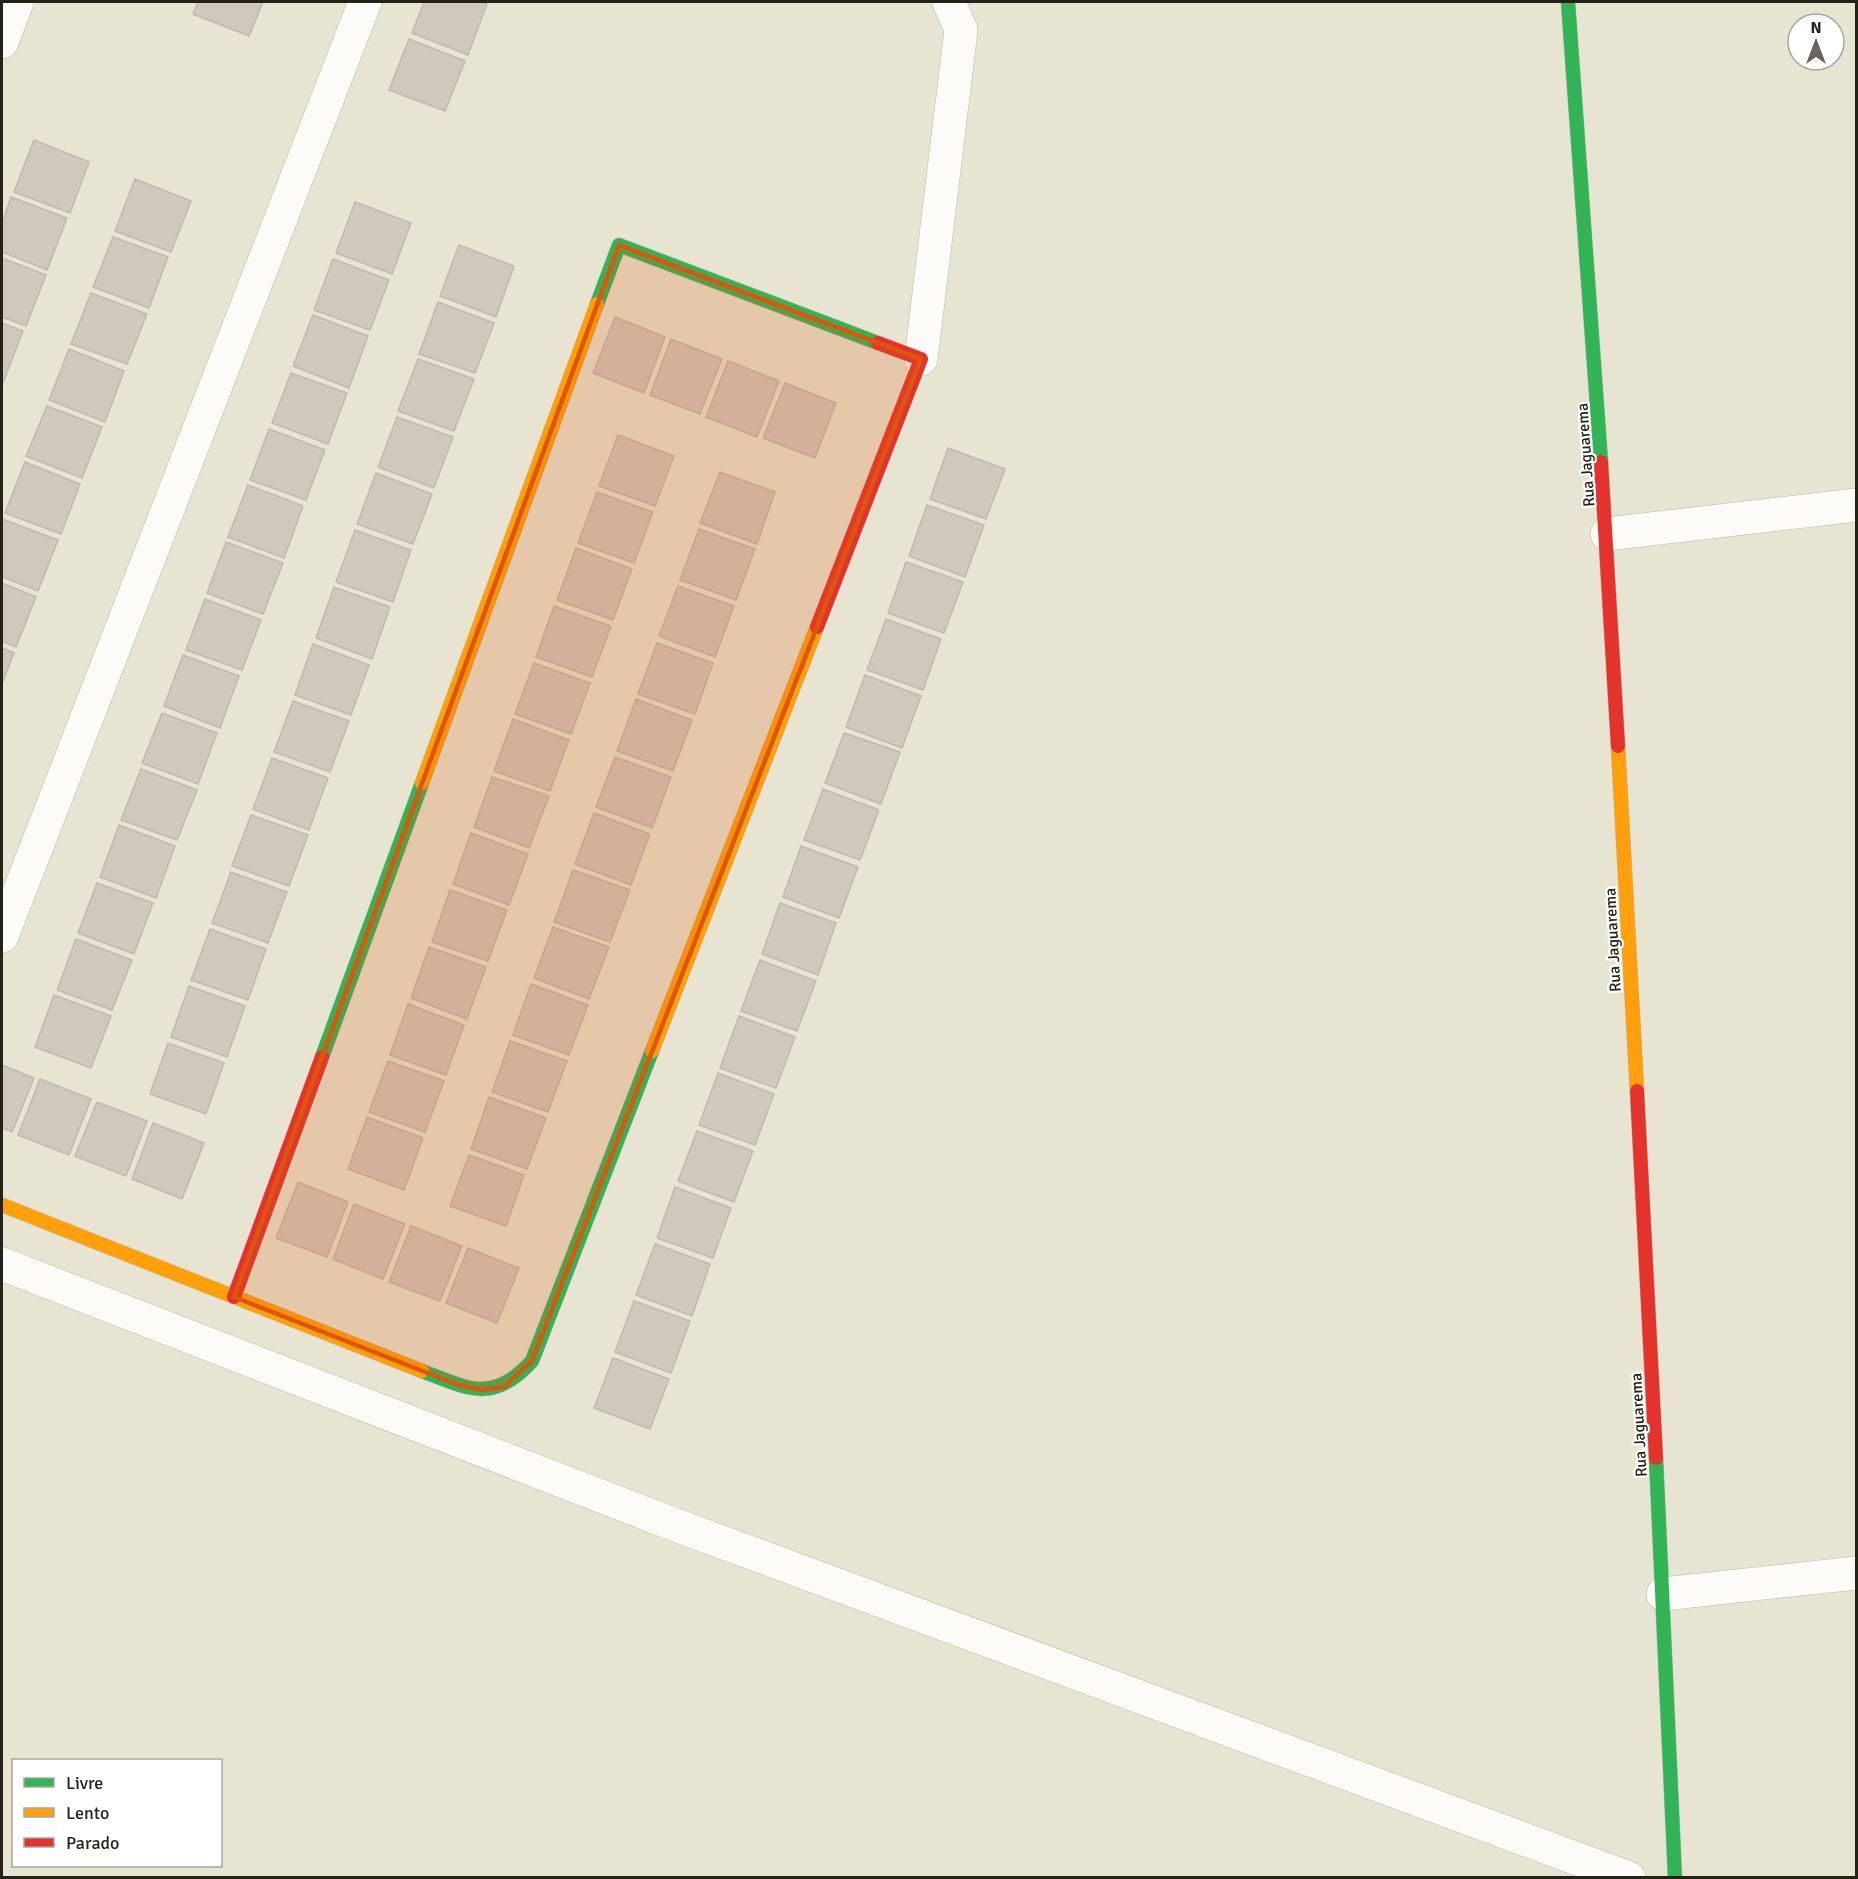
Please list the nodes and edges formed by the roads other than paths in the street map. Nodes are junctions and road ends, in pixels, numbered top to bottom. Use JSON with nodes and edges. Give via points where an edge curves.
{"nodes":[{"id":1,"x":17,"y":2,"type":"edge"},
{"id":2,"x":365,"y":2,"type":"edge"},
{"id":3,"x":949,"y":2,"type":"edge"},
{"id":4,"x":1568,"y":2,"type":"edge"},
{"id":5,"x":2,"y":42,"type":"edge"},
{"id":6,"x":921,"y":359,"type":"junction"},
{"id":7,"x":1857,"y":505,"type":"edge"},
{"id":8,"x":1607,"y":534,"type":"junction"},
{"id":9,"x":2,"y":936,"type":"edge"},
{"id":10,"x":2,"y":1205,"type":"edge"},
{"id":11,"x":2,"y":1264,"type":"edge"},
{"id":12,"x":234,"y":1297,"type":"junction"},
{"id":13,"x":1857,"y":1573,"type":"edge"},
{"id":14,"x":1663,"y":1594,"type":"junction"},
{"id":15,"x":1629,"y":1878,"type":"edge"},
{"id":16,"x":1675,"y":1878,"type":"edge"}],
"edges":[{"from":1,"to":5,"type":"street"},
{"from":2,"to":9,"type":"street"},
{"from":3,"to":6,"type":"street","via":[[962,30]]},
{"from":4,"to":8,"type":"street","name":"Rua Jaguarema"},
{"from":6,"to":12,"type":"street","via":[[532,1361],[504,1387],[482,1390],[458,1385]]},
{"from":6,"to":12,"type":"street","via":[[619,245]]},
{"from":7,"to":8,"type":"street"},
{"from":8,"to":14,"type":"street","name":"Rua Jaguarema"},
{"from":10,"to":12,"type":"street"},
{"from":11,"to":15,"type":"street","via":[[664,1521]]},
{"from":13,"to":14,"type":"street"},
{"from":14,"to":16,"type":"street","name":"Rua Jaguarema"}]}
